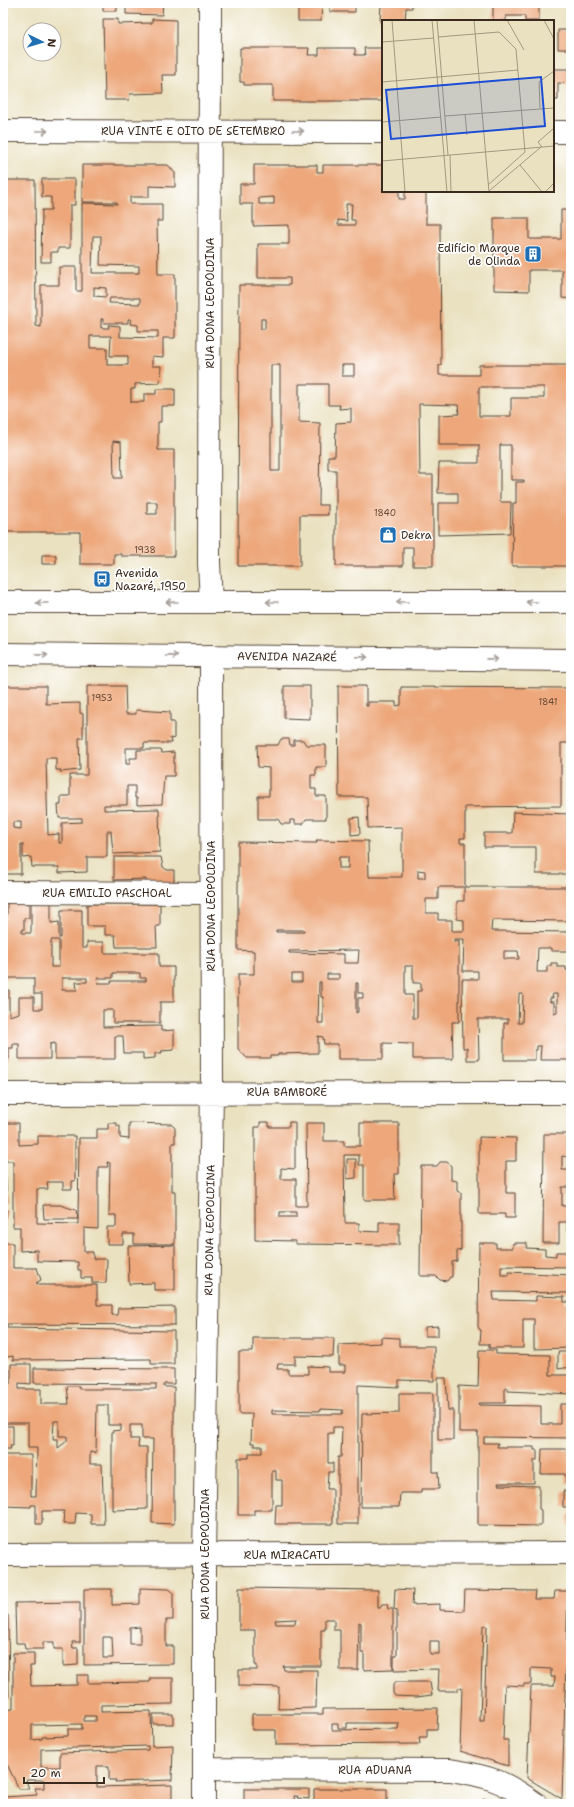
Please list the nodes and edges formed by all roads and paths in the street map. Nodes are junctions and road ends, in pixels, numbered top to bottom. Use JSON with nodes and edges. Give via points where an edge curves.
{"nodes":[{"id":1,"x":210,"y":3,"type":"edge"},
{"id":2,"x":3,"y":131,"type":"edge"},
{"id":3,"x":209,"y":131,"type":"junction"},
{"id":4,"x":382,"y":132,"type":"edge"},
{"id":5,"x":554,"y":132,"type":"edge"},
{"id":6,"x":571,"y":132,"type":"edge"},
{"id":7,"x":3,"y":602,"type":"edge"},
{"id":8,"x":210,"y":602,"type":"junction"},
{"id":9,"x":571,"y":602,"type":"edge"},
{"id":10,"x":3,"y":654,"type":"edge"},
{"id":11,"x":211,"y":656,"type":"junction"},
{"id":12,"x":571,"y":660,"type":"edge"},
{"id":13,"x":3,"y":892,"type":"edge"},
{"id":14,"x":211,"y":893,"type":"junction"},
{"id":15,"x":212,"y":1092,"type":"junction"},
{"id":16,"x":571,"y":1093,"type":"edge"},
{"id":17,"x":3,"y":1094,"type":"edge"},
{"id":18,"x":571,"y":1553,"type":"edge"},
{"id":19,"x":3,"y":1555,"type":"edge"},
{"id":20,"x":204,"y":1555,"type":"junction"},
{"id":21,"x":205,"y":1769,"type":"junction"},
{"id":22,"x":204,"y":1804,"type":"edge"},
{"id":23,"x":536,"y":1804,"type":"edge"}],
"edges":[{"from":1,"to":3,"type":"street","name":"RUA DONA LEOPOLDINA"},
{"from":2,"to":3,"type":"street","name":"RUA VINTE E OITO DE SETEMBRO","one_way":true},
{"from":3,"to":4,"type":"street","name":"RUA VINTE E OITO DE SETEMBRO","one_way":true},
{"from":3,"to":8,"type":"street","name":"RUA DONA LEOPOLDINA"},
{"from":5,"to":6,"type":"street"},
{"from":8,"to":7,"type":"street","one_way":true},
{"from":9,"to":8,"type":"street","one_way":true},
{"from":10,"to":11,"type":"street","name":"AVENIDA NAZARÉ","one_way":true},
{"from":11,"to":12,"type":"street","name":"AVENIDA NAZARÉ","one_way":true},
{"from":11,"to":14,"type":"street","name":"RUA DONA LEOPOLDINA"},
{"from":13,"to":14,"type":"street","name":"RUA EMILIO PASCHOAL"},
{"from":14,"to":15,"type":"street","name":"RUA DONA LEOPOLDINA"},
{"from":15,"to":16,"type":"street","name":"RUA BAMBORÉ"},
{"from":15,"to":17,"type":"street","name":"RUA BAMBORÉ"},
{"from":15,"to":20,"type":"street","name":"RUA DONA LEOPOLDINA"},
{"from":18,"to":20,"type":"street","name":"RUA MIRACATU"},
{"from":19,"to":20,"type":"street","name":"RUA MIRACATU"},
{"from":20,"to":21,"type":"street","name":"RUA DONA LEOPOLDINA"},
{"from":21,"to":22,"type":"street","name":"RUA DONA LEOPOLDINA"},
{"from":21,"to":23,"type":"street","name":"RUA ADUANA","via":[[450,1770],[482,1775],[513,1787]]}]}
